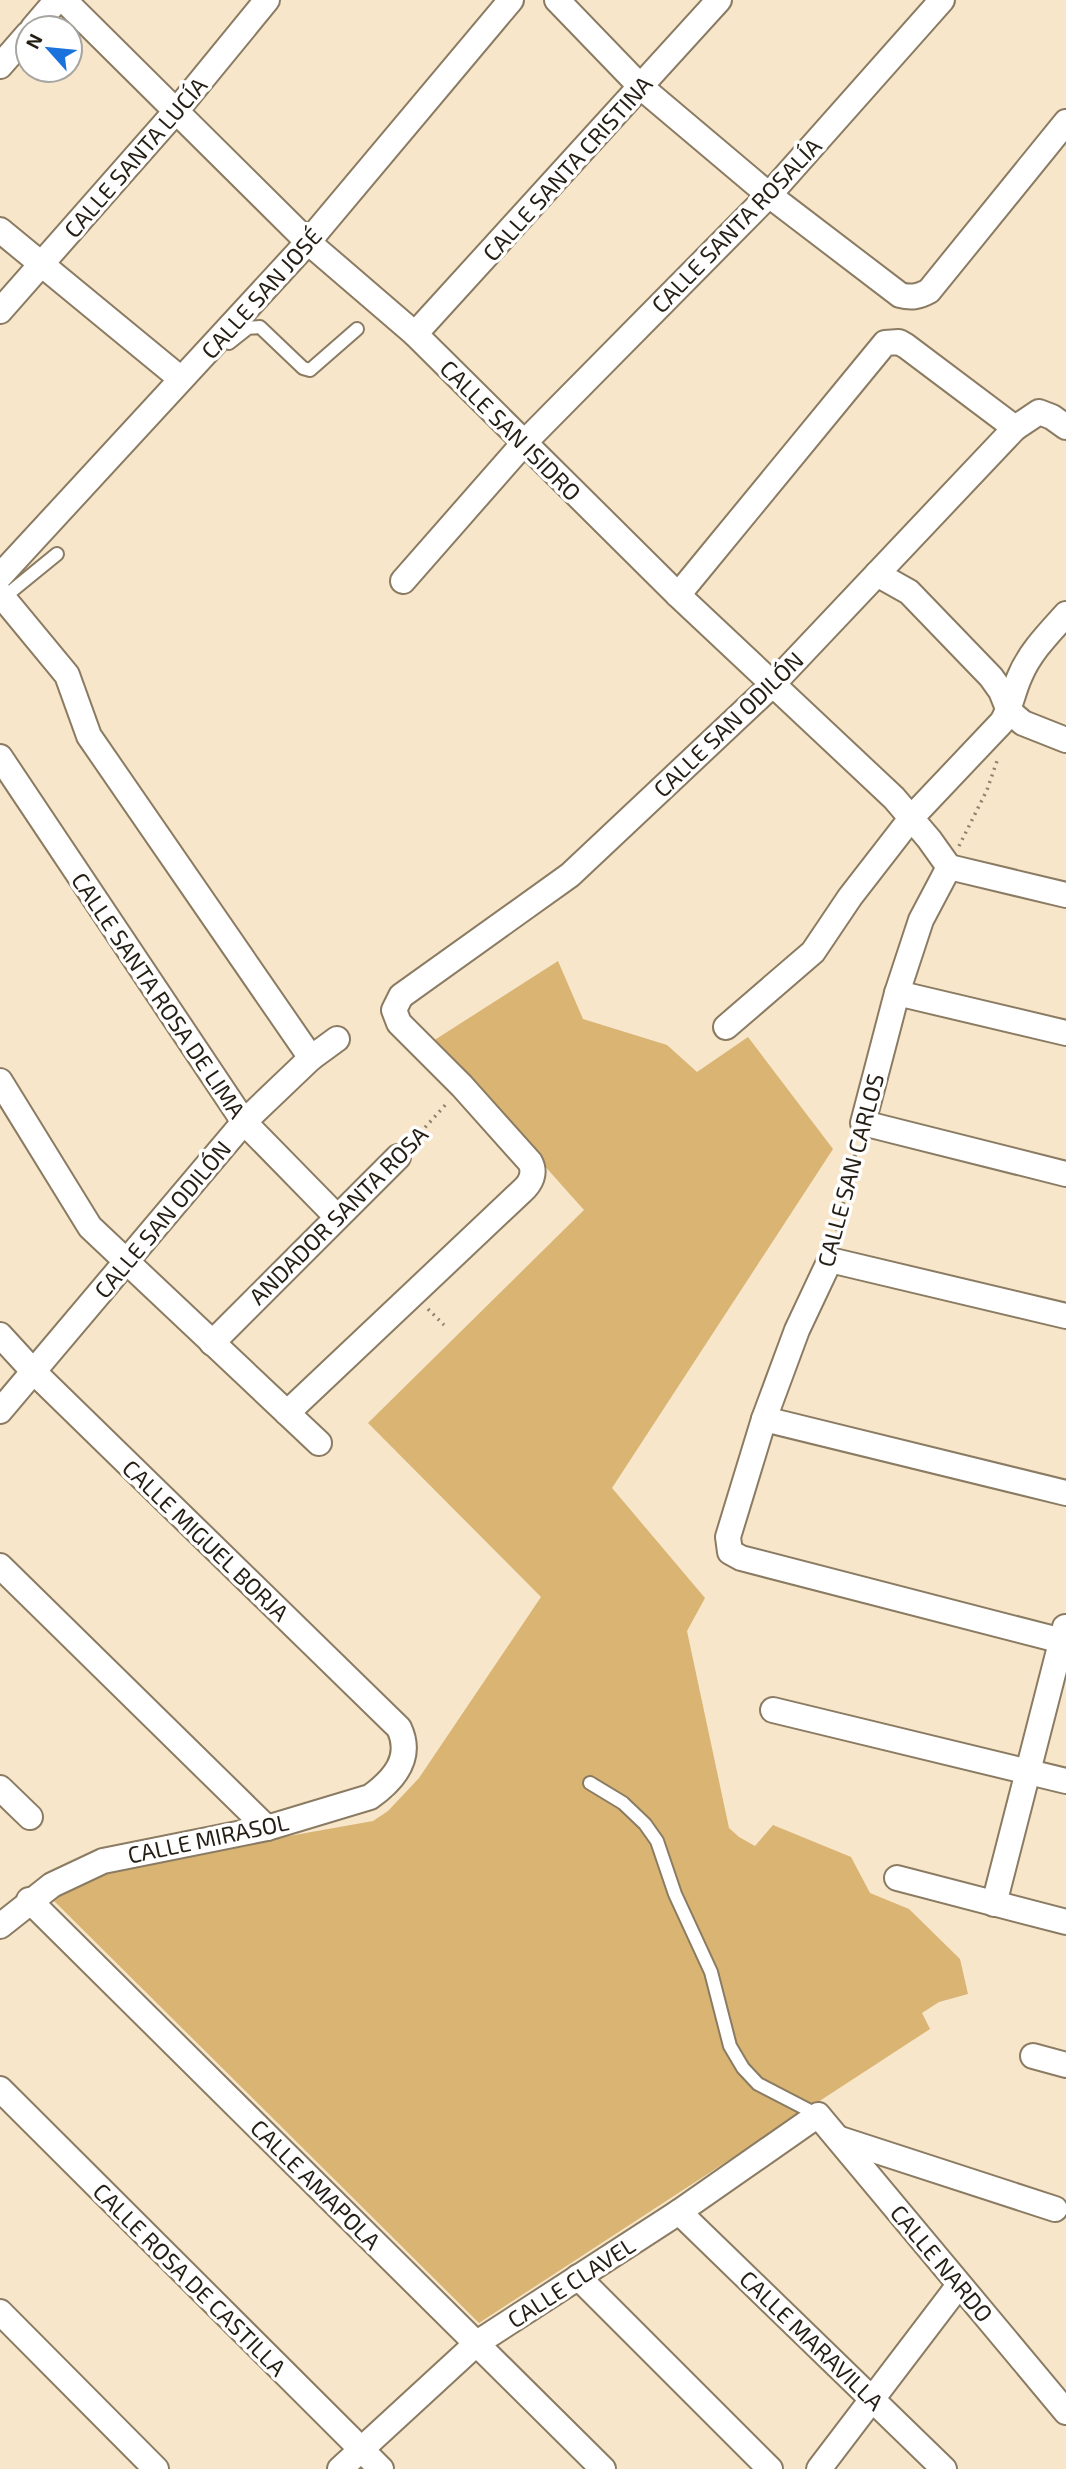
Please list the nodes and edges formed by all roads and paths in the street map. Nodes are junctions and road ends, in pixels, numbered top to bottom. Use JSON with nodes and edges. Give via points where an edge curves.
{"nodes":[{"id":1,"x":57,"y":0,"type":"edge"},
{"id":2,"x":64,"y":0,"type":"edge"},
{"id":3,"x":267,"y":0,"type":"edge"},
{"id":4,"x":510,"y":0,"type":"edge"},
{"id":5,"x":557,"y":0,"type":"edge"},
{"id":6,"x":719,"y":0,"type":"edge"},
{"id":7,"x":942,"y":0,"type":"edge"},
{"id":8,"x":45,"y":14,"type":"edge"},
{"id":9,"x":14,"y":50,"type":"edge"},
{"id":10,"x":0,"y":66,"type":"edge"},
{"id":11,"x":641,"y":87,"type":"junction"},
{"id":12,"x":177,"y":110,"type":"junction"},
{"id":13,"x":1066,"y":122,"type":"edge"},
{"id":14,"x":769,"y":195,"type":"junction"},
{"id":15,"x":0,"y":230,"type":"edge"},
{"id":16,"x":308,"y":242,"type":"junction"},
{"id":17,"x":41,"y":264,"type":"junction"},
{"id":18,"x":0,"y":311,"type":"edge"},
{"id":19,"x":357,"y":329,"type":"dead end"},
{"id":20,"x":415,"y":334,"type":"junction"},
{"id":21,"x":181,"y":379,"type":"junction"},
{"id":22,"x":1066,"y":427,"type":"edge"},
{"id":23,"x":1015,"y":428,"type":"junction"},
{"id":24,"x":524,"y":443,"type":"junction"},
{"id":25,"x":57,"y":554,"type":"dead end"},
{"id":26,"x":877,"y":574,"type":"junction"},
{"id":27,"x":403,"y":581,"type":"dead end"},
{"id":28,"x":1,"y":589,"type":"edge"},
{"id":29,"x":678,"y":596,"type":"junction"},
{"id":30,"x":1066,"y":614,"type":"edge"},
{"id":31,"x":772,"y":685,"type":"junction"},
{"id":32,"x":1005,"y":716,"type":"junction"},
{"id":33,"x":1066,"y":740,"type":"edge"},
{"id":34,"x":0,"y":757,"type":"edge"},
{"id":35,"x":912,"y":817,"type":"junction"},
{"id":36,"x":940,"y":855,"type":"junction"},
{"id":37,"x":1066,"y":895,"type":"edge"},
{"id":38,"x":897,"y":993,"type":"junction"},
{"id":39,"x":726,"y":1027,"type":"dead end"},
{"id":40,"x":1066,"y":1033,"type":"edge"},
{"id":41,"x":337,"y":1039,"type":"dead end"},
{"id":42,"x":311,"y":1058,"type":"junction"},
{"id":43,"x":0,"y":1081,"type":"edge"},
{"id":44,"x":463,"y":1086,"type":"junction"},
{"id":45,"x":244,"y":1122,"type":"junction"},
{"id":46,"x":863,"y":1123,"type":"junction"},
{"id":47,"x":398,"y":1157,"type":"joint"},
{"id":48,"x":1066,"y":1174,"type":"edge"},
{"id":49,"x":337,"y":1217,"type":"junction"},
{"id":50,"x":830,"y":1260,"type":"junction"},
{"id":51,"x":125,"y":1261,"type":"junction"},
{"id":52,"x":1066,"y":1316,"type":"edge"},
{"id":53,"x":0,"y":1335,"type":"edge"},
{"id":54,"x":212,"y":1343,"type":"junction"},
{"id":55,"x":33,"y":1371,"type":"junction"},
{"id":56,"x":0,"y":1411,"type":"edge"},
{"id":57,"x":287,"y":1413,"type":"junction"},
{"id":58,"x":764,"y":1419,"type":"junction"},
{"id":59,"x":319,"y":1443,"type":"dead end"},
{"id":60,"x":1066,"y":1493,"type":"edge"},
{"id":61,"x":0,"y":1566,"type":"edge"},
{"id":62,"x":1065,"y":1636,"type":"edge"},
{"id":63,"x":773,"y":1710,"type":"dead end"},
{"id":64,"x":405,"y":1748,"type":"joint"},
{"id":65,"x":1029,"y":1772,"type":"junction"},
{"id":66,"x":1066,"y":1781,"type":"edge"},
{"id":67,"x":590,"y":1783,"type":"dead end"},
{"id":68,"x":0,"y":1788,"type":"edge"},
{"id":69,"x":30,"y":1817,"type":"dead end"},
{"id":70,"x":267,"y":1828,"type":"junction"},
{"id":71,"x":897,"y":1878,"type":"dead end"},
{"id":72,"x":29,"y":1900,"type":"junction"},
{"id":73,"x":994,"y":1904,"type":"junction"},
{"id":74,"x":1066,"y":1922,"type":"edge"},
{"id":75,"x":0,"y":1926,"type":"edge"},
{"id":76,"x":1033,"y":2056,"type":"dead end"},
{"id":77,"x":1066,"y":2065,"type":"edge"},
{"id":78,"x":0,"y":2089,"type":"edge"},
{"id":79,"x":818,"y":2115,"type":"junction"},
{"id":80,"x":839,"y":2139,"type":"junction"},
{"id":81,"x":1055,"y":2209,"type":"dead end"},
{"id":82,"x":679,"y":2211,"type":"junction"},
{"id":83,"x":578,"y":2277,"type":"junction"},
{"id":84,"x":960,"y":2285,"type":"junction"},
{"id":85,"x":0,"y":2312,"type":"edge"},
{"id":86,"x":477,"y":2343,"type":"junction"},
{"id":87,"x":872,"y":2399,"type":"junction"},
{"id":88,"x":1066,"y":2412,"type":"edge"},
{"id":89,"x":361,"y":2449,"type":"junction"},
{"id":90,"x":156,"y":2469,"type":"edge"},
{"id":91,"x":340,"y":2469,"type":"edge"},
{"id":92,"x":381,"y":2469,"type":"edge"},
{"id":93,"x":603,"y":2469,"type":"edge"},
{"id":94,"x":770,"y":2469,"type":"edge"},
{"id":95,"x":819,"y":2469,"type":"edge"},
{"id":96,"x":944,"y":2469,"type":"edge"}],
"edges":[{"from":1,"to":8,"type":"street"},
{"from":2,"to":12,"type":"street","name":"CALLE SAN ISIDRO"},
{"from":3,"to":12,"type":"street","name":"CALLE SANTA LUCÍA"},
{"from":4,"to":16,"type":"street","name":"CALLE SAN JOSÉ"},
{"from":5,"to":11,"type":"street"},
{"from":6,"to":11,"type":"street","name":"CALLE SANTA CRISTINA"},
{"from":7,"to":14,"type":"street","name":"CALLE SANTA ROSALÍA"},
{"from":9,"to":10,"type":"street"},
{"from":11,"to":14,"type":"street"},
{"from":11,"to":20,"type":"street","name":"CALLE SANTA CRISTINA"},
{"from":12,"to":16,"type":"street","name":"CALLE SAN ISIDRO"},
{"from":12,"to":17,"type":"street","name":"CALLE SANTA LUCÍA"},
{"from":13,"to":14,"type":"street","via":[[929,291],[920,296],[911,298],[890,290]]},
{"from":14,"to":24,"type":"street","name":"CALLE SANTA ROSALÍA"},
{"from":15,"to":17,"type":"street"},
{"from":16,"to":20,"type":"street","name":"CALLE SAN ISIDRO"},
{"from":16,"to":21,"type":"street","name":"CALLE SAN JOSÉ"},
{"from":17,"to":18,"type":"street","name":"CALLE SANTA LUCÍA"},
{"from":17,"to":21,"type":"street"},
{"from":19,"to":21,"type":"lane","via":[[314,369],[306,370],[263,329],[252,326]]},
{"from":20,"to":24,"type":"street","name":"CALLE SAN ISIDRO"},
{"from":21,"to":28,"type":"street","name":"CALLE SAN JOSÉ"},
{"from":22,"to":23,"type":"street","name":"CALLE SAN ODILÓN","via":[[1039,412]]},
{"from":23,"to":26,"type":"street","name":"CALLE SAN ODILÓN"},
{"from":23,"to":29,"type":"street","via":[[906,346],[890,341],[879,348]]},
{"from":24,"to":27,"type":"street","name":"CALLE SANTA ROSALÍA"},
{"from":24,"to":29,"type":"street","name":"CALLE SAN ISIDRO"},
{"from":25,"to":28,"type":"lane"},
{"from":26,"to":31,"type":"street","name":"CALLE SAN ODILÓN"},
{"from":26,"to":32,"type":"street","via":[[909,592],[991,677],[1001,691]]},
{"from":28,"to":42,"type":"street","via":[[67,676],[89,736]]},
{"from":29,"to":31,"type":"street","name":"CALLE SAN ISIDRO"},
{"from":30,"to":32,"type":"street","via":[[1028,660]]},
{"from":31,"to":35,"type":"street","name":"CALLE SAN ISIDRO"},
{"from":31,"to":44,"type":"street","name":"CALLE SAN ODILÓN","via":[[570,875],[401,996],[394,1010],[399,1023]]},
{"from":32,"to":33,"type":"street"},
{"from":32,"to":35,"type":"street"},
{"from":32,"to":36,"type":"path","via":[[987,790]]},
{"from":34,"to":45,"type":"street","name":"CALLE SANTA ROSA DE LIMA"},
{"from":35,"to":36,"type":"street","name":"CALLE SAN ISIDRO"},
{"from":35,"to":39,"type":"street","via":[[813,952]]},
{"from":36,"to":37,"type":"street"},
{"from":36,"to":38,"type":"street","name":"CALLE SAN CARLOS"},
{"from":38,"to":40,"type":"street"},
{"from":38,"to":46,"type":"street","name":"CALLE SAN CARLOS"},
{"from":41,"to":42,"type":"street","name":"CALLE SAN ODILÓN"},
{"from":42,"to":45,"type":"street","name":"CALLE SAN ODILÓN"},
{"from":43,"to":51,"type":"street","via":[[90,1227]]},
{"from":44,"to":47,"type":"path","name":"ANDADOR SANTA ROSA"},
{"from":44,"to":57,"type":"street","via":[[530,1162],[532,1176],[522,1191]]},
{"from":45,"to":49,"type":"street","name":"CALLE SANTA ROSA DE LIMA"},
{"from":45,"to":51,"type":"street","name":"CALLE SAN ODILÓN"},
{"from":46,"to":48,"type":"street"},
{"from":46,"to":50,"type":"path","name":"CALLE SAN CARLOS"},
{"from":47,"to":49,"type":"street","name":"ANDADOR SANTA ROSA"},
{"from":49,"to":54,"type":"street","name":"ANDADOR SANTA ROSA"},
{"from":50,"to":52,"type":"street"},
{"from":50,"to":58,"type":"street","name":"CALLE SAN CARLOS","via":[[797,1330]]},
{"from":51,"to":54,"type":"street"},
{"from":51,"to":55,"type":"street","name":"CALLE SAN ODILÓN"},
{"from":53,"to":55,"type":"street","name":"CALLE MIGUEL BORJA"},
{"from":54,"to":57,"type":"street"},
{"from":55,"to":56,"type":"street","name":"CALLE SAN ODILÓN"},
{"from":55,"to":64,"type":"street","name":"CALLE MIGUEL BORJA","via":[[399,1728]]},
{"from":57,"to":59,"type":"street"},
{"from":58,"to":60,"type":"street"},
{"from":58,"to":62,"type":"street","name":"CALLE SAN CARLOS","via":[[727,1538],[730,1552]]},
{"from":61,"to":70,"type":"street"},
{"from":62,"to":65,"type":"street"},
{"from":63,"to":65,"type":"street"},
{"from":64,"to":70,"type":"street","name":"CALLE MIRASOL","via":[[400,1767],[370,1797]]},
{"from":65,"to":66,"type":"street"},
{"from":65,"to":73,"type":"street"},
{"from":67,"to":79,"type":"lane","via":[[623,1803],[657,1841],[675,1894],[711,1972],[730,2046],[743,2068],[758,2084]]},
{"from":68,"to":69,"type":"street"},
{"from":70,"to":72,"type":"street","name":"CALLE MIRASOL","via":[[103,1861]]},
{"from":71,"to":73,"type":"street"},
{"from":72,"to":75,"type":"street","name":"CALLE MIRASOL"},
{"from":72,"to":86,"type":"street","name":"CALLE AMAPOLA"},
{"from":73,"to":74,"type":"street"},
{"from":76,"to":77,"type":"street"},
{"from":78,"to":89,"type":"street","name":"CALLE ROSA DE CASTILLA"},
{"from":79,"to":80,"type":"street","name":"CALLE NARDO"},
{"from":79,"to":82,"type":"street","name":"CALLE CLAVEL"},
{"from":80,"to":81,"type":"street"},
{"from":80,"to":84,"type":"street","name":"CALLE NARDO"},
{"from":82,"to":83,"type":"street","name":"CALLE CLAVEL"},
{"from":82,"to":87,"type":"street","name":"CALLE MARAVILLA"},
{"from":83,"to":86,"type":"street","name":"CALLE CLAVEL"},
{"from":83,"to":94,"type":"street"},
{"from":84,"to":87,"type":"street"},
{"from":84,"to":88,"type":"street","name":"CALLE NARDO"},
{"from":85,"to":90,"type":"street"},
{"from":86,"to":89,"type":"street","name":"CALLE CLAVEL"},
{"from":86,"to":93,"type":"street","name":"CALLE AMAPOLA"},
{"from":87,"to":95,"type":"street"},
{"from":87,"to":96,"type":"street","name":"CALLE MARAVILLA"},
{"from":89,"to":91,"type":"street","name":"CALLE CLAVEL"},
{"from":89,"to":92,"type":"street","name":"CALLE ROSA DE CASTILLA"}]}
